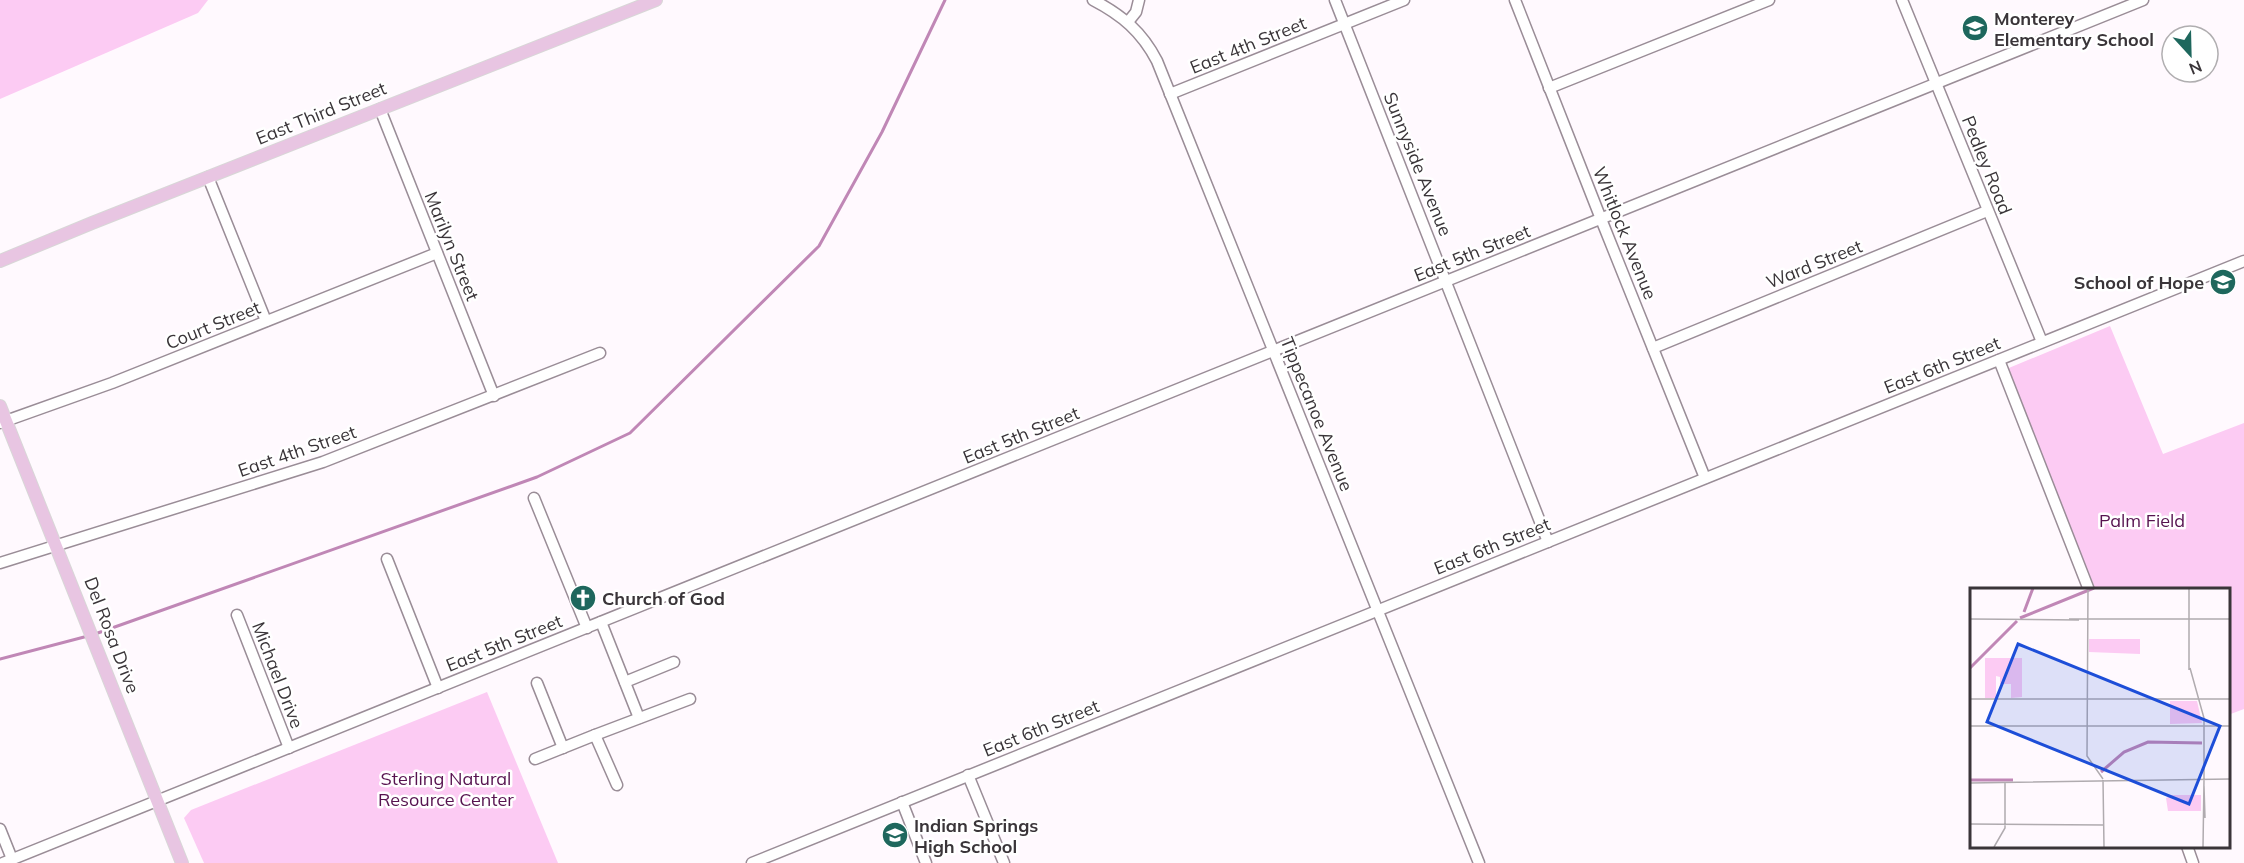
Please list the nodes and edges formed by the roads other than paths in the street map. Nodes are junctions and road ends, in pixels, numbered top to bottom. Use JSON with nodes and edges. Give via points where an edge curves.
{"nodes":[{"id":1,"x":656,"y":0,"type":"edge"},
{"id":2,"x":1093,"y":0,"type":"edge"},
{"id":3,"x":1139,"y":0,"type":"edge"},
{"id":4,"x":1335,"y":0,"type":"edge"},
{"id":5,"x":1404,"y":0,"type":"edge"},
{"id":6,"x":1515,"y":0,"type":"edge"},
{"id":7,"x":1769,"y":0,"type":"edge"},
{"id":8,"x":1902,"y":0,"type":"edge"},
{"id":9,"x":2143,"y":0,"type":"edge"},
{"id":10,"x":1128,"y":22,"type":"junction"},
{"id":11,"x":1344,"y":24,"type":"junction"},
{"id":12,"x":1936,"y":83,"type":"junction"},
{"id":13,"x":1549,"y":88,"type":"junction"},
{"id":14,"x":1170,"y":94,"type":"junction"},
{"id":15,"x":380,"y":109,"type":"junction"},
{"id":16,"x":208,"y":177,"type":"junction"},
{"id":17,"x":1987,"y":211,"type":"junction"},
{"id":18,"x":1601,"y":219,"type":"junction"},
{"id":19,"x":437,"y":253,"type":"junction"},
{"id":20,"x":0,"y":261,"type":"edge"},
{"id":21,"x":2244,"y":261,"type":"edge"},
{"id":22,"x":1447,"y":281,"type":"junction"},
{"id":23,"x":266,"y":321,"type":"junction"},
{"id":24,"x":2042,"y":342,"type":"junction"},
{"id":25,"x":1653,"y":348,"type":"junction"},
{"id":26,"x":1274,"y":351,"type":"junction"},
{"id":27,"x":600,"y":353,"type":"dead end"},
{"id":28,"x":1999,"y":360,"type":"junction"},
{"id":29,"x":494,"y":396,"type":"junction"},
{"id":30,"x":0,"y":406,"type":"edge"},
{"id":31,"x":3,"y":422,"type":"edge"},
{"id":32,"x":1705,"y":478,"type":"junction"},
{"id":33,"x":534,"y":498,"type":"dead end"},
{"id":34,"x":1548,"y":542,"type":"junction"},
{"id":35,"x":57,"y":546,"type":"junction"},
{"id":36,"x":387,"y":559,"type":"dead end"},
{"id":37,"x":0,"y":563,"type":"edge"},
{"id":38,"x":2088,"y":588,"type":"edge"},
{"id":39,"x":1377,"y":610,"type":"junction"},
{"id":40,"x":237,"y":615,"type":"dead end"},
{"id":41,"x":601,"y":622,"type":"junction"},
{"id":42,"x":586,"y":628,"type":"junction"},
{"id":43,"x":674,"y":662,"type":"dead end"},
{"id":44,"x":625,"y":682,"type":"junction"},
{"id":45,"x":537,"y":683,"type":"dead end"},
{"id":46,"x":438,"y":688,"type":"junction"},
{"id":47,"x":690,"y":699,"type":"dead end"},
{"id":48,"x":639,"y":718,"type":"junction"},
{"id":49,"x":595,"y":735,"type":"junction"},
{"id":50,"x":288,"y":748,"type":"junction"},
{"id":51,"x":563,"y":748,"type":"junction"},
{"id":52,"x":536,"y":759,"type":"dead end"},
{"id":53,"x":968,"y":775,"type":"junction"},
{"id":54,"x":617,"y":785,"type":"dead end"},
{"id":55,"x":157,"y":801,"type":"junction"},
{"id":56,"x":902,"y":802,"type":"junction"},
{"id":57,"x":0,"y":829,"type":"edge"},
{"id":58,"x":2188,"y":848,"type":"edge"},
{"id":59,"x":8,"y":861,"type":"edge"},
{"id":60,"x":182,"y":863,"type":"edge"},
{"id":61,"x":752,"y":863,"type":"edge"},
{"id":62,"x":926,"y":863,"type":"edge"},
{"id":63,"x":1004,"y":863,"type":"edge"},
{"id":64,"x":1479,"y":863,"type":"edge"},
{"id":65,"x":2193,"y":863,"type":"edge"}],
"edges":[{"from":1,"to":15,"type":"main road","name":"East Third Street"},
{"from":2,"to":10,"type":"street","name":"Tippecanoe Avenue"},
{"from":3,"to":10,"type":"street"},
{"from":4,"to":11,"type":"street","name":"Sunnyside Avenue"},
{"from":5,"to":11,"type":"street","name":"East 4th Street"},
{"from":6,"to":13,"type":"street","name":"Whitlock Avenue"},
{"from":7,"to":13,"type":"street"},
{"from":8,"to":12,"type":"street","name":"Pedley Road"},
{"from":9,"to":12,"type":"street","name":"East 5th Street"},
{"from":10,"to":14,"type":"street","name":"Tippecanoe Avenue","via":[[1150,49]]},
{"from":11,"to":14,"type":"street","name":"East 4th Street"},
{"from":11,"to":22,"type":"street","name":"Sunnyside Avenue"},
{"from":12,"to":17,"type":"street","name":"Pedley Road"},
{"from":12,"to":18,"type":"street","name":"East 5th Street"},
{"from":13,"to":18,"type":"street","name":"Whitlock Avenue"},
{"from":14,"to":26,"type":"street","name":"Tippecanoe Avenue"},
{"from":15,"to":16,"type":"main road","name":"East Third Street"},
{"from":15,"to":19,"type":"street","name":"Marilyn Street"},
{"from":16,"to":20,"type":"main road","name":"East Third Street"},
{"from":16,"to":23,"type":"street"},
{"from":17,"to":24,"type":"street","name":"Pedley Road"},
{"from":17,"to":25,"type":"street","name":"Ward Street"},
{"from":18,"to":22,"type":"street","name":"East 5th Street"},
{"from":18,"to":25,"type":"street","name":"Whitlock Avenue"},
{"from":19,"to":23,"type":"street","name":"Court Street"},
{"from":19,"to":29,"type":"street","name":"Marilyn Street"},
{"from":21,"to":24,"type":"street","name":"East 6th Street"},
{"from":22,"to":26,"type":"street","name":"East 5th Street"},
{"from":22,"to":34,"type":"street","name":"Sunnyside Avenue"},
{"from":23,"to":31,"type":"street","name":"Court Street"},
{"from":24,"to":28,"type":"street","name":"East 6th Street"},
{"from":25,"to":32,"type":"street","name":"Whitlock Avenue"},
{"from":26,"to":39,"type":"street","name":"Tippecanoe Avenue"},
{"from":26,"to":41,"type":"street","name":"East 5th Street"},
{"from":27,"to":29,"type":"street","name":"East 4th Street"},
{"from":28,"to":32,"type":"street","name":"East 6th Street"},
{"from":28,"to":38,"type":"street"},
{"from":29,"to":35,"type":"street","name":"East 4th Street","via":[[322,462]]},
{"from":30,"to":31,"type":"main road","name":"Del Rosa Drive"},
{"from":31,"to":35,"type":"main road","name":"Del Rosa Drive"},
{"from":32,"to":34,"type":"street","name":"East 6th Street"},
{"from":33,"to":42,"type":"street"},
{"from":34,"to":39,"type":"street","name":"East 6th Street"},
{"from":35,"to":37,"type":"street","name":"East 4th Street"},
{"from":35,"to":55,"type":"main road","name":"Del Rosa Drive"},
{"from":36,"to":46,"type":"street"},
{"from":39,"to":53,"type":"street","name":"East 6th Street"},
{"from":39,"to":64,"type":"street","name":"Tippecanoe Avenue"},
{"from":40,"to":50,"type":"street","name":"Michael Drive"},
{"from":41,"to":42,"type":"street","name":"East 5th Street"},
{"from":41,"to":44,"type":"street"},
{"from":42,"to":46,"type":"street","name":"East 5th Street"},
{"from":43,"to":44,"type":"street"},
{"from":44,"to":48,"type":"street"},
{"from":45,"to":51,"type":"street"},
{"from":46,"to":50,"type":"street","name":"East 5th Street"},
{"from":47,"to":48,"type":"street"},
{"from":48,"to":49,"type":"street"},
{"from":49,"to":51,"type":"street"},
{"from":49,"to":54,"type":"street"},
{"from":50,"to":55,"type":"street","name":"East 5th Street"},
{"from":51,"to":52,"type":"street"},
{"from":53,"to":56,"type":"street","name":"East 6th Street"},
{"from":53,"to":63,"type":"street"},
{"from":55,"to":59,"type":"street","name":"East 5th Street"},
{"from":55,"to":60,"type":"main road","name":"Del Rosa Drive"},
{"from":56,"to":61,"type":"street","name":"East 6th Street"},
{"from":56,"to":62,"type":"street"},
{"from":57,"to":59,"type":"street"},
{"from":58,"to":65,"type":"street"}]}
